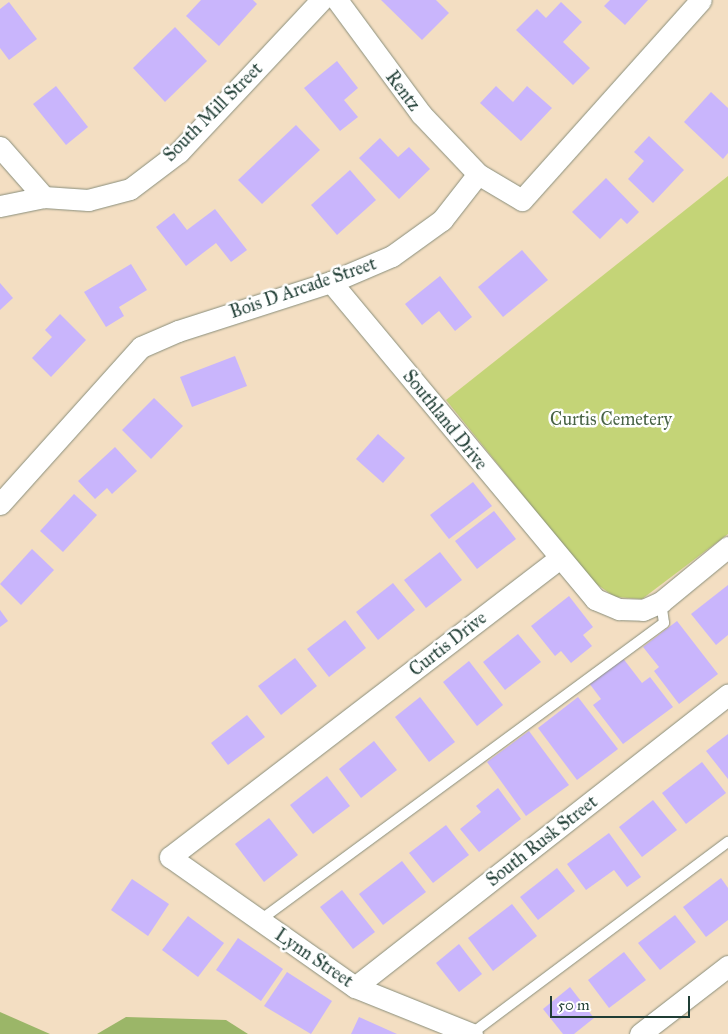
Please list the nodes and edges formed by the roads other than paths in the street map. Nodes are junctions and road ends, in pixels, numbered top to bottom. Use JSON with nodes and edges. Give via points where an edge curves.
{"nodes":[{"id":1,"x":321,"y":0,"type":"edge"},
{"id":2,"x":338,"y":0,"type":"edge"},
{"id":3,"x":701,"y":0,"type":"edge"},
{"id":4,"x":0,"y":147,"type":"edge"},
{"id":5,"x":478,"y":174,"type":"junction"},
{"id":6,"x":44,"y":197,"type":"junction"},
{"id":7,"x":0,"y":206,"type":"edge"},
{"id":8,"x":331,"y":282,"type":"junction"},
{"id":9,"x":0,"y":504,"type":"edge"},
{"id":10,"x":728,"y":547,"type":"edge"},
{"id":11,"x":559,"y":559,"type":"junction"},
{"id":12,"x":661,"y":602,"type":"junction"},
{"id":13,"x":728,"y":695,"type":"edge"},
{"id":14,"x":728,"y":842,"type":"edge"},
{"id":15,"x":170,"y":857,"type":"joint"},
{"id":16,"x":259,"y":921,"type":"junction"},
{"id":17,"x":728,"y":966,"type":"edge"},
{"id":18,"x":356,"y":987,"type":"junction"},
{"id":19,"x":472,"y":1034,"type":"edge"},
{"id":20,"x":640,"y":1034,"type":"edge"}],
"edges":[{"from":1,"to":6,"type":"street","name":"South Mill Street","via":[[180,152],[130,189],[88,200]]},
{"from":2,"to":5,"type":"street","name":"Rentz","via":[[421,114]]},
{"from":3,"to":5,"type":"street","via":[[522,200]]},
{"from":4,"to":6,"type":"street"},
{"from":5,"to":8,"type":"street","name":"Bois D Arcade Street","via":[[442,220],[392,256]]},
{"from":6,"to":7,"type":"street","name":"South Mill Street"},
{"from":8,"to":9,"type":"street","name":"Bois D Arcade Street","via":[[178,330],[141,347]]},
{"from":8,"to":11,"type":"street","name":"Southland Drive"},
{"from":10,"to":12,"type":"street"},
{"from":11,"to":12,"type":"street","via":[[595,599],[619,609],[643,610]]},
{"from":11,"to":15,"type":"street","name":"Curtis Drive"},
{"from":12,"to":16,"type":"lane","via":[[664,623]]},
{"from":13,"to":18,"type":"street","name":"South Rusk Street"},
{"from":14,"to":19,"type":"lane"},
{"from":15,"to":16,"type":"street","name":"Lynn Street"},
{"from":16,"to":18,"type":"street","name":"Lynn Street"},
{"from":17,"to":20,"type":"street"},
{"from":18,"to":19,"type":"street","name":"Lynn Street"}]}
